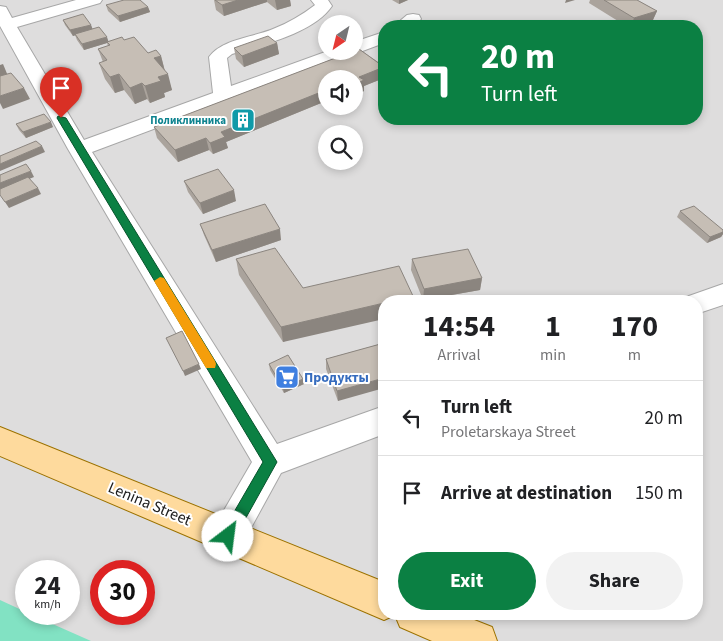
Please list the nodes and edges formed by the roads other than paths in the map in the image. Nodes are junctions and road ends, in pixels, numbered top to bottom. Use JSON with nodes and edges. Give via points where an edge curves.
{"nodes":[{"id":1,"x":94,"y":0,"type":"edge"},
{"id":2,"x":319,"y":0,"type":"edge"},
{"id":3,"x":4,"y":17,"type":"edge"},
{"id":4,"x":378,"y":39,"type":"edge"},
{"id":5,"x":363,"y":45,"type":"edge"},
{"id":6,"x":321,"y":60,"type":"edge"},
{"id":7,"x":223,"y":96,"type":"junction"},
{"id":8,"x":79,"y":149,"type":"junction"},
{"id":9,"x":723,"y":294,"type":"edge"},
{"id":10,"x":703,"y":301,"type":"edge"},
{"id":11,"x":378,"y":422,"type":"edge"},
{"id":12,"x":0,"y":440,"type":"edge"},
{"id":13,"x":270,"y":462,"type":"junction"},
{"id":14,"x":228,"y":536,"type":"junction"},
{"id":15,"x":378,"y":598,"type":"edge"},
{"id":16,"x":427,"y":620,"type":"edge"},
{"id":17,"x":478,"y":641,"type":"edge"}],
"edges":[{"from":1,"to":3,"type":"street"},
{"from":2,"to":7,"type":"street","via":[[324,6],[295,27],[226,50],[218,57]]},
{"from":3,"to":8,"type":"street"},
{"from":4,"to":5,"type":"street"},
{"from":6,"to":7,"type":"street"},
{"from":7,"to":8,"type":"street"},
{"from":8,"to":13,"type":"street"},
{"from":9,"to":10,"type":"street"},
{"from":11,"to":13,"type":"street"},
{"from":12,"to":14,"type":"main road","name":"Lenina Street"},
{"from":13,"to":14,"type":"street"},
{"from":14,"to":15,"type":"main road","name":"Lenina Street"},
{"from":16,"to":17,"type":"main road"}]}
